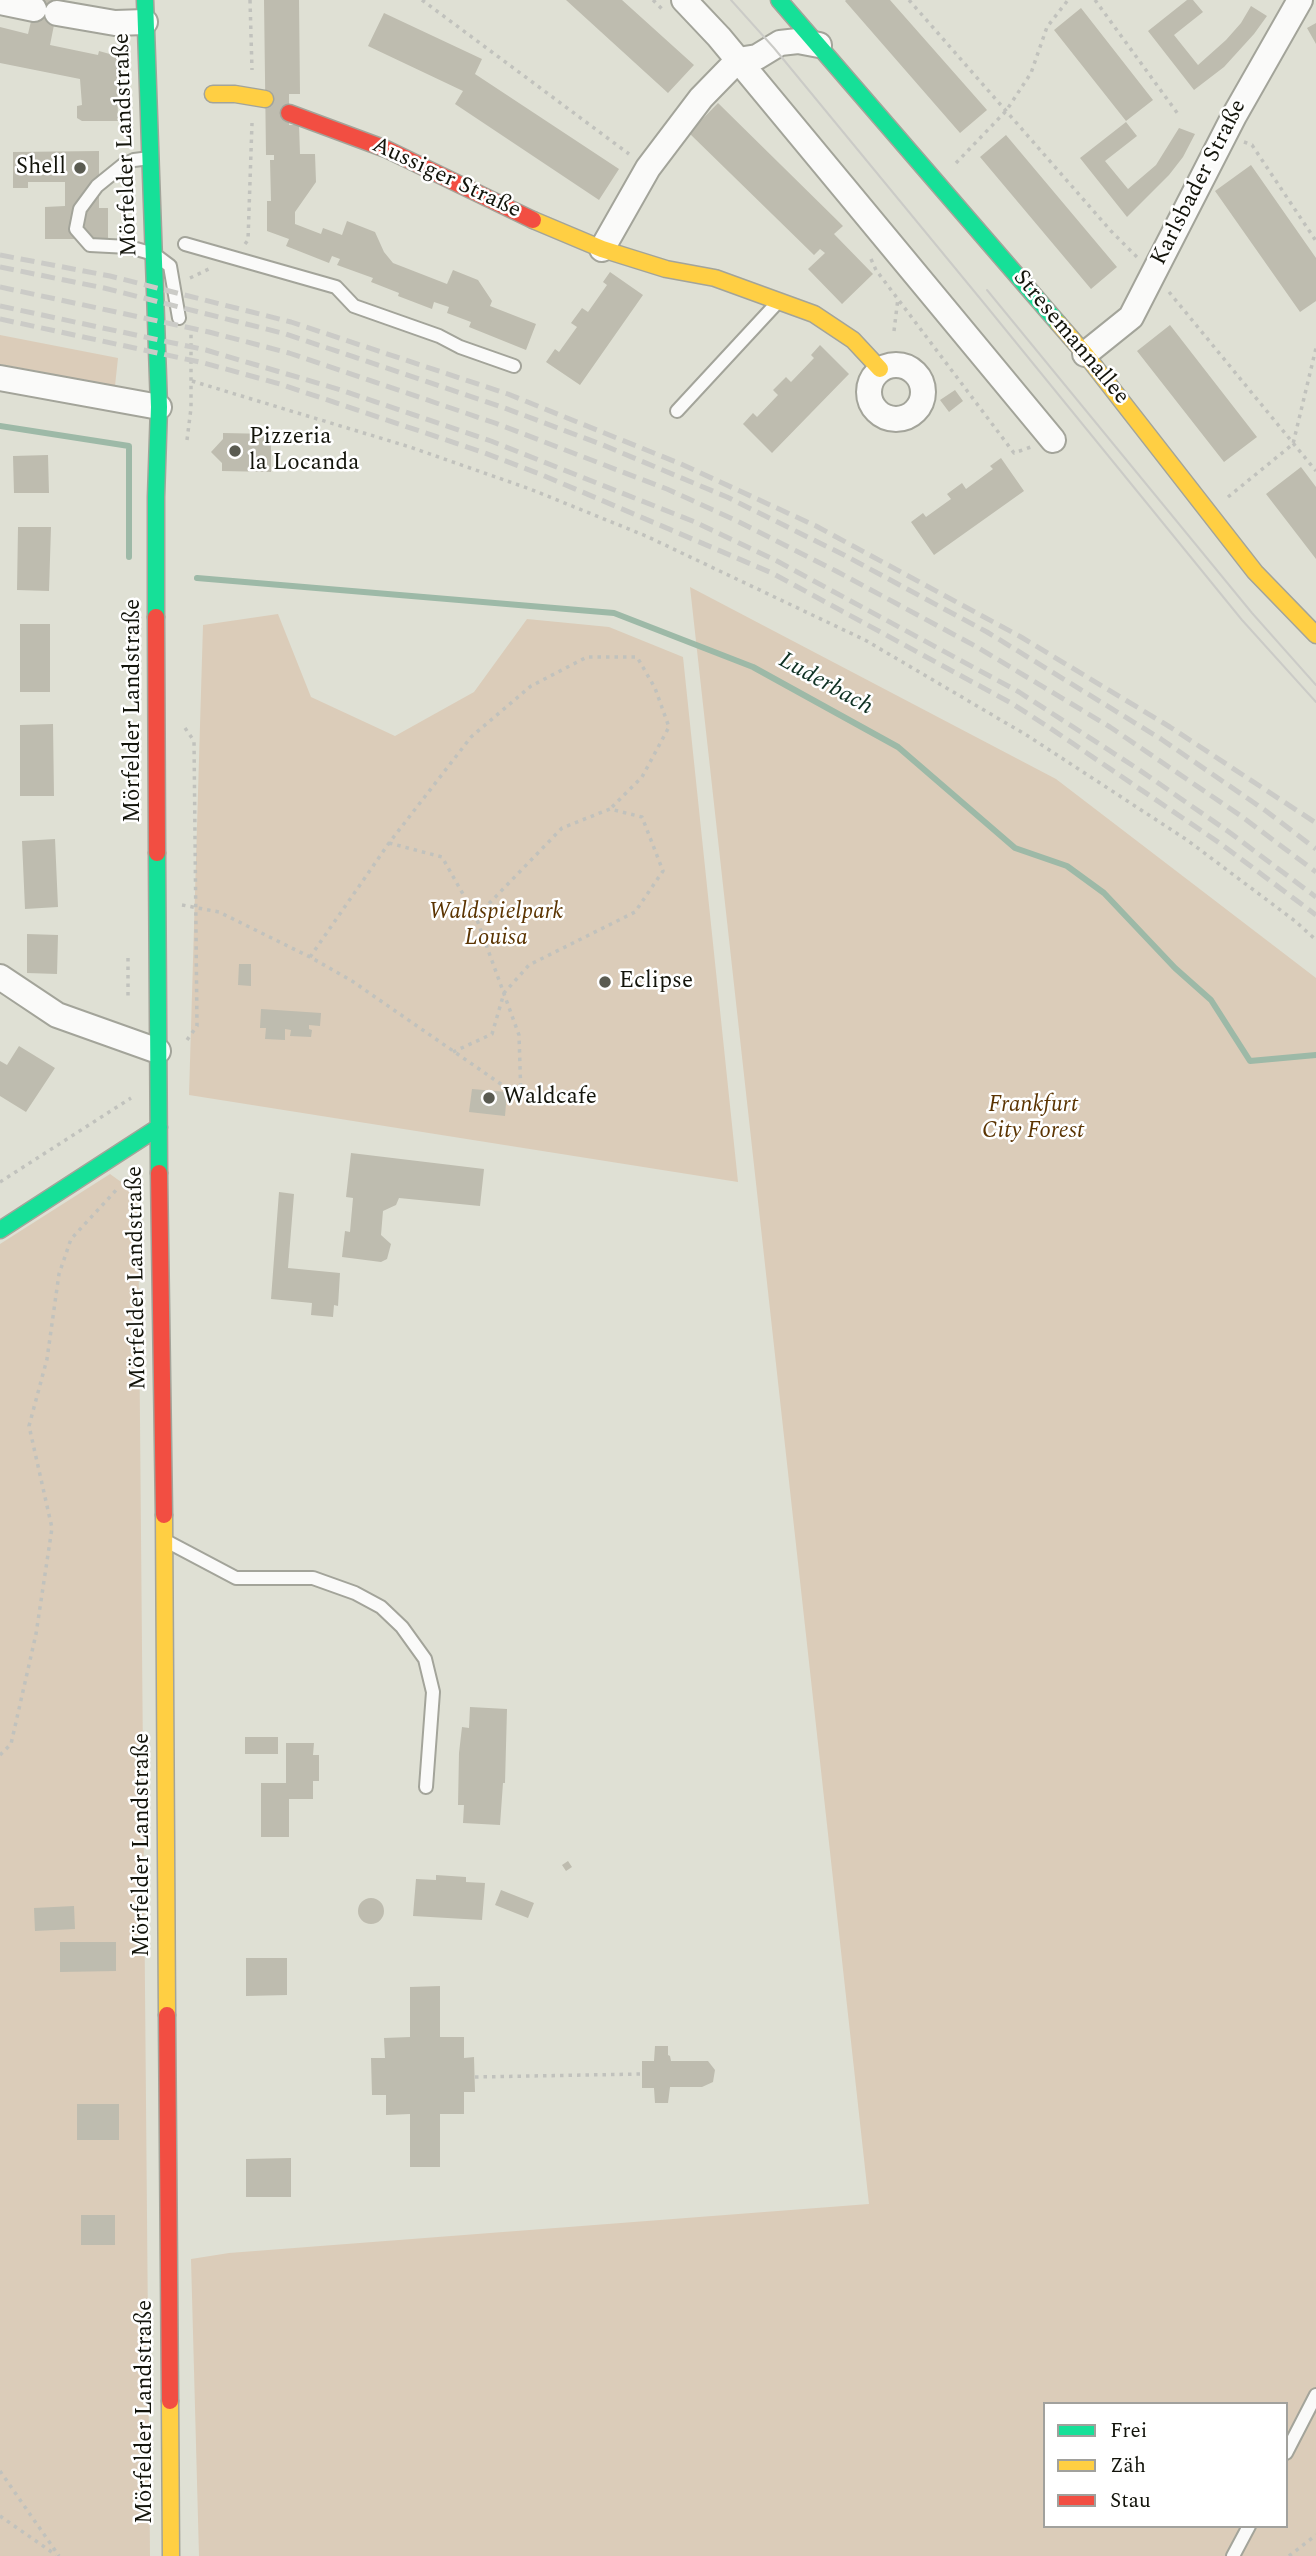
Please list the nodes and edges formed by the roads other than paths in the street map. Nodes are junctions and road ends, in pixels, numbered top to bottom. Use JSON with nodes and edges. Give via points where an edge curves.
{"nodes":[{"id":1,"x":684,"y":0,"type":"edge"},
{"id":2,"x":778,"y":0,"type":"edge"},
{"id":3,"x":1300,"y":0,"type":"edge"},
{"id":4,"x":23,"y":6,"type":"edge"},
{"id":5,"x":145,"y":11,"type":"edge"},
{"id":6,"x":780,"y":43,"type":"junction"},
{"id":7,"x":819,"y":45,"type":"junction"},
{"id":8,"x":730,"y":67,"type":"junction"},
{"id":9,"x":213,"y":94,"type":"dead end"},
{"id":10,"x":259,"y":98,"type":"road end"},
{"id":11,"x":289,"y":113,"type":"dead end"},
{"id":12,"x":157,"y":158,"type":"junction"},
{"id":13,"x":185,"y":244,"type":"dead end"},
{"id":14,"x":602,"y":249,"type":"junction"},
{"id":15,"x":154,"y":254,"type":"junction"},
{"id":16,"x":780,"y":300,"type":"junction"},
{"id":17,"x":185,"y":317,"type":"road end"},
{"id":18,"x":1085,"y":354,"type":"junction"},
{"id":19,"x":514,"y":366,"type":"dead end"},
{"id":20,"x":880,"y":369,"type":"dead end"},
{"id":21,"x":0,"y":378,"type":"edge"},
{"id":22,"x":159,"y":407,"type":"junction"},
{"id":23,"x":677,"y":411,"type":"dead end"},
{"id":24,"x":1053,"y":440,"type":"road end"},
{"id":25,"x":1316,"y":635,"type":"edge"},
{"id":26,"x":0,"y":977,"type":"edge"},
{"id":27,"x":169,"y":1050,"type":"junction"},
{"id":28,"x":159,"y":1127,"type":"junction"},
{"id":29,"x":0,"y":1230,"type":"edge"},
{"id":30,"x":164,"y":1541,"type":"junction"},
{"id":31,"x":426,"y":1787,"type":"dead end"},
{"id":32,"x":1316,"y":2395,"type":"edge"},
{"id":33,"x":1288,"y":2449,"type":"edge"},
{"id":34,"x":1248,"y":2528,"type":"edge"},
{"id":35,"x":171,"y":2556,"type":"edge"},
{"id":36,"x":1234,"y":2556,"type":"edge"}],
"edges":[{"from":1,"to":8,"type":"street"},
{"from":2,"to":6,"type":"street","name":"Stresemannallee","via":[[783,27]]},
{"from":2,"to":7,"type":"main road","name":"Stresemannallee"},
{"from":3,"to":18,"type":"street","name":"Karlsbader Straße","via":[[1131,317]]},
{"from":4,"to":5,"type":"street","via":[[115,23]]},
{"from":5,"to":12,"type":"main road","name":"Mörfelder Landstraße"},
{"from":6,"to":7,"type":"street"},
{"from":6,"to":8,"type":"street"},
{"from":7,"to":18,"type":"main road","name":"Stresemannallee"},
{"from":8,"to":14,"type":"street","via":[[648,168]]},
{"from":8,"to":24,"type":"street"},
{"from":9,"to":10,"type":"main road"},
{"from":11,"to":14,"type":"main road","name":"Aussiger Straße","via":[[386,149]]},
{"from":12,"to":15,"type":"main road","name":"Mörfelder Landstraße"},
{"from":12,"to":15,"type":"lane","via":[[123,165],[97,186],[80,209],[76,229],[90,245]]},
{"from":13,"to":19,"type":"lane","via":[[336,287],[354,306]]},
{"from":14,"to":16,"type":"main road","name":"Aussiger Straße"},
{"from":15,"to":17,"type":"lane","via":[[170,266]]},
{"from":15,"to":22,"type":"main road","name":"Mörfelder Landstraße"},
{"from":16,"to":20,"type":"main road","name":"Aussiger Straße","via":[[814,314],[853,340]]},
{"from":16,"to":23,"type":"lane"},
{"from":18,"to":25,"type":"main road","name":"Stresemannallee","via":[[1255,572]]},
{"from":21,"to":22,"type":"street"},
{"from":22,"to":27,"type":"main road","name":"Mörfelder Landstraße","via":[[156,497]]},
{"from":26,"to":27,"type":"street","via":[[57,1015]]},
{"from":27,"to":28,"type":"main road","name":"Mörfelder Landstraße"},
{"from":28,"to":29,"type":"main road"},
{"from":28,"to":30,"type":"main road","name":"Mörfelder Landstraße"},
{"from":30,"to":31,"type":"lane","via":[[236,1578],[313,1578],[355,1592],[381,1607],[402,1627],[428,1670],[433,1692]]},
{"from":30,"to":35,"type":"main road","name":"Mörfelder Landstraße"},
{"from":32,"to":33,"type":"lane"},
{"from":34,"to":36,"type":"lane"}]}
